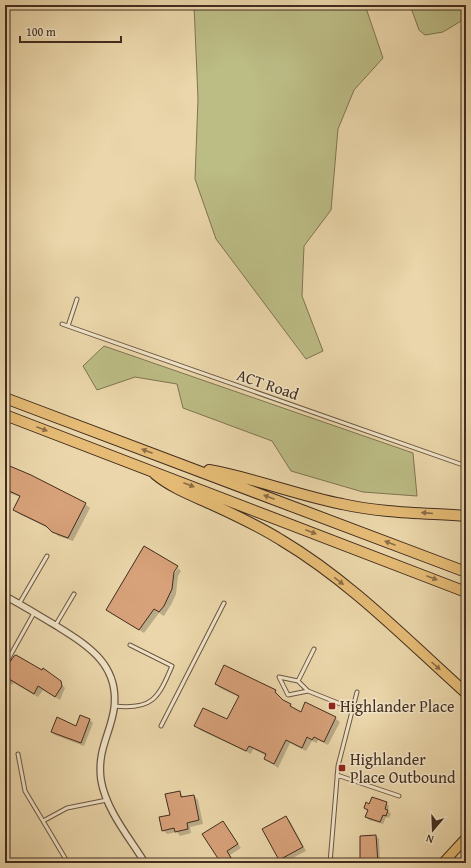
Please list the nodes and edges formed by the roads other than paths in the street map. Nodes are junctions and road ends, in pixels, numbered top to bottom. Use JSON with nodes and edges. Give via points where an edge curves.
{"nodes":[{"id":1,"x":77,"y":299,"type":"dead end"},
{"id":2,"x":62,"y":324,"type":"dead end"},
{"id":3,"x":68,"y":326,"type":"junction"},
{"id":4,"x":5,"y":398,"type":"edge"},
{"id":5,"x":5,"y":416,"type":"edge"},
{"id":6,"x":186,"y":465,"type":"junction"},
{"id":7,"x":466,"y":466,"type":"edge"},
{"id":8,"x":149,"y":469,"type":"junction"},
{"id":9,"x":466,"y":516,"type":"edge"},
{"id":10,"x":47,"y":556,"type":"dead end"},
{"id":11,"x":466,"y":572,"type":"edge"},
{"id":12,"x":466,"y":592,"type":"edge"},
{"id":13,"x":74,"y":594,"type":"dead end"},
{"id":14,"x":5,"y":596,"type":"edge"},
{"id":15,"x":224,"y":603,"type":"dead end"},
{"id":16,"x":19,"y":604,"type":"junction"},
{"id":17,"x":34,"y":613,"type":"junction"},
{"id":18,"x":55,"y":626,"type":"junction"},
{"id":19,"x":130,"y":645,"type":"dead end"},
{"id":20,"x":314,"y":649,"type":"dead end"},
{"id":21,"x":5,"y":665,"type":"edge"},
{"id":22,"x":298,"y":681,"type":"junction"},
{"id":23,"x":308,"y":691,"type":"junction"},
{"id":24,"x":357,"y":692,"type":"dead end"},
{"id":25,"x":466,"y":693,"type":"edge"},
{"id":26,"x":114,"y":706,"type":"junction"},
{"id":27,"x":353,"y":709,"type":"junction"},
{"id":28,"x":161,"y":726,"type":"dead end"},
{"id":29,"x":18,"y":754,"type":"dead end"},
{"id":30,"x":337,"y":775,"type":"junction"},
{"id":31,"x":399,"y":796,"type":"dead end"},
{"id":32,"x":107,"y":800,"type":"junction"},
{"id":33,"x":43,"y":821,"type":"junction"},
{"id":34,"x":466,"y":838,"type":"edge"},
{"id":35,"x":466,"y":860,"type":"edge"},
{"id":36,"x":68,"y":863,"type":"edge"},
{"id":37,"x":145,"y":863,"type":"edge"},
{"id":38,"x":330,"y":863,"type":"edge"},
{"id":39,"x":442,"y":863,"type":"edge"},
{"id":40,"x":463,"y":863,"type":"edge"}],
"edges":[{"from":1,"to":3,"type":"lane"},
{"from":2,"to":3,"type":"lane","name":"ACT Road"},
{"from":3,"to":7,"type":"lane","name":"ACT Road"},
{"from":6,"to":4,"type":"highway","one_way":true},
{"from":5,"to":8,"type":"highway","one_way":true},
{"from":9,"to":6,"type":"highway","one_way":true,"via":[[343,505],[240,475]]},
{"from":11,"to":6,"type":"highway","one_way":true},
{"from":8,"to":12,"type":"highway","one_way":true},
{"from":8,"to":25,"type":"highway","one_way":true,"via":[[168,485],[246,520],[317,564],[351,590]]},
{"from":10,"to":16,"type":"lane"},
{"from":13,"to":18,"type":"lane"},
{"from":14,"to":16,"type":"street"},
{"from":15,"to":28,"type":"lane"},
{"from":16,"to":17,"type":"street"},
{"from":17,"to":18,"type":"street"},
{"from":17,"to":21,"type":"lane"},
{"from":18,"to":26,"type":"street","via":[[84,643],[101,660],[113,685]]},
{"from":19,"to":26,"type":"lane","via":[[172,666],[162,691],[147,704]]},
{"from":20,"to":22,"type":"lane"},
{"from":22,"to":23,"type":"lane"},
{"from":22,"to":23,"type":"lane","via":[[279,677],[288,695]]},
{"from":23,"to":27,"type":"lane"},
{"from":24,"to":27,"type":"lane"},
{"from":26,"to":32,"type":"street","via":[[101,753],[101,780]]},
{"from":27,"to":30,"type":"lane"},
{"from":29,"to":33,"type":"lane","via":[[25,791]]},
{"from":30,"to":31,"type":"lane"},
{"from":30,"to":38,"type":"lane"},
{"from":32,"to":33,"type":"lane","via":[[67,808]]},
{"from":32,"to":37,"type":"street"},
{"from":33,"to":36,"type":"lane"},
{"from":34,"to":39,"type":"main road"},
{"from":35,"to":40,"type":"main road"}]}
